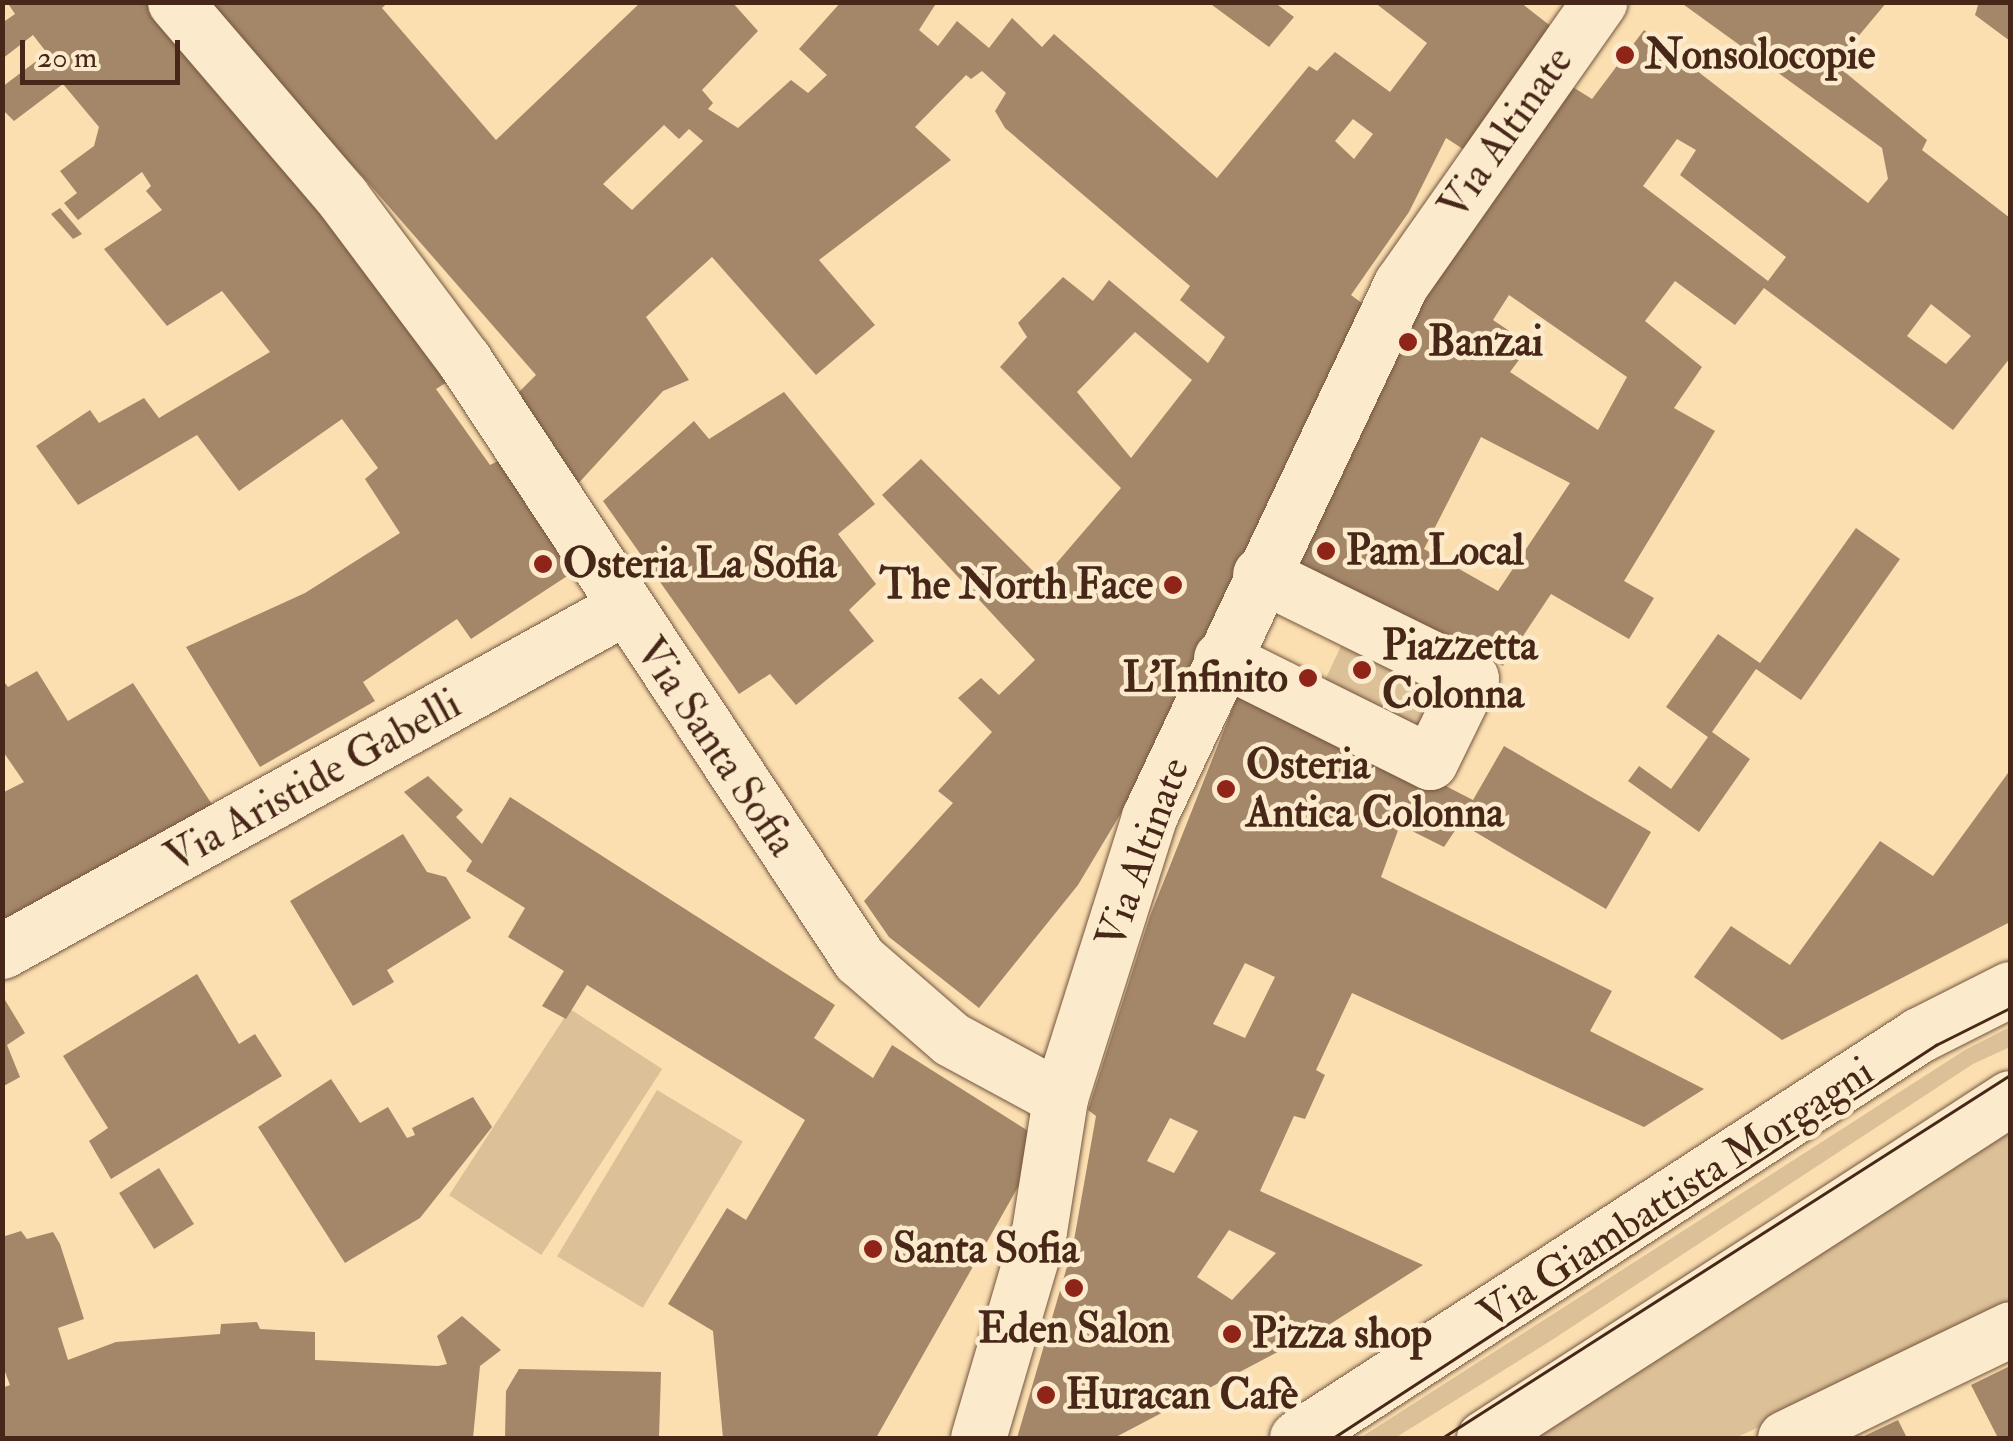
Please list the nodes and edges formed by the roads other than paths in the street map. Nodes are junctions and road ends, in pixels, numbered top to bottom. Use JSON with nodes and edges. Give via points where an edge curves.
{"nodes":[{"id":1,"x":175,"y":2,"type":"edge"},
{"id":2,"x":1579,"y":10,"type":"edge"},
{"id":3,"x":1260,"y":574,"type":"junction"},
{"id":4,"x":623,"y":608,"type":"junction"},
{"id":5,"x":1221,"y":658,"type":"junction"},
{"id":6,"x":2,"y":951,"type":"edge"},
{"id":7,"x":2010,"y":989,"type":"edge"},
{"id":8,"x":1060,"y":1098,"type":"junction"},
{"id":9,"x":2010,"y":1098,"type":"edge"},
{"id":10,"x":2010,"y":1329,"type":"edge"},
{"id":11,"x":978,"y":1438,"type":"edge"},
{"id":12,"x":1297,"y":1438,"type":"edge"},
{"id":13,"x":1484,"y":1438,"type":"edge"},
{"id":14,"x":1786,"y":1438,"type":"edge"}],
"edges":[{"from":1,"to":4,"type":"street","name":"Via Santa Sofia","via":[[342,197],[464,360]]},
{"from":2,"to":3,"type":"street","name":"Via Altinate","via":[[1401,284]]},
{"from":3,"to":5,"type":"street","name":"Via Altinate"},
{"from":3,"to":5,"type":"street","via":[[1471,678],[1430,762]]},
{"from":4,"to":6,"type":"street","name":"Via Aristide Gabelli"},
{"from":4,"to":8,"type":"street","name":"Via Santa Sofia","via":[[858,958],[951,1038]]},
{"from":5,"to":8,"type":"street","name":"Via Altinate","via":[[1149,817]]},
{"from":7,"to":12,"type":"street","name":"Via Giambattista Morgagni","via":[[1919,1035]]},
{"from":8,"to":11,"type":"street","name":"Via Altinate","via":[[1039,1232]]},
{"from":9,"to":13,"type":"street"},
{"from":10,"to":14,"type":"street"}]}
